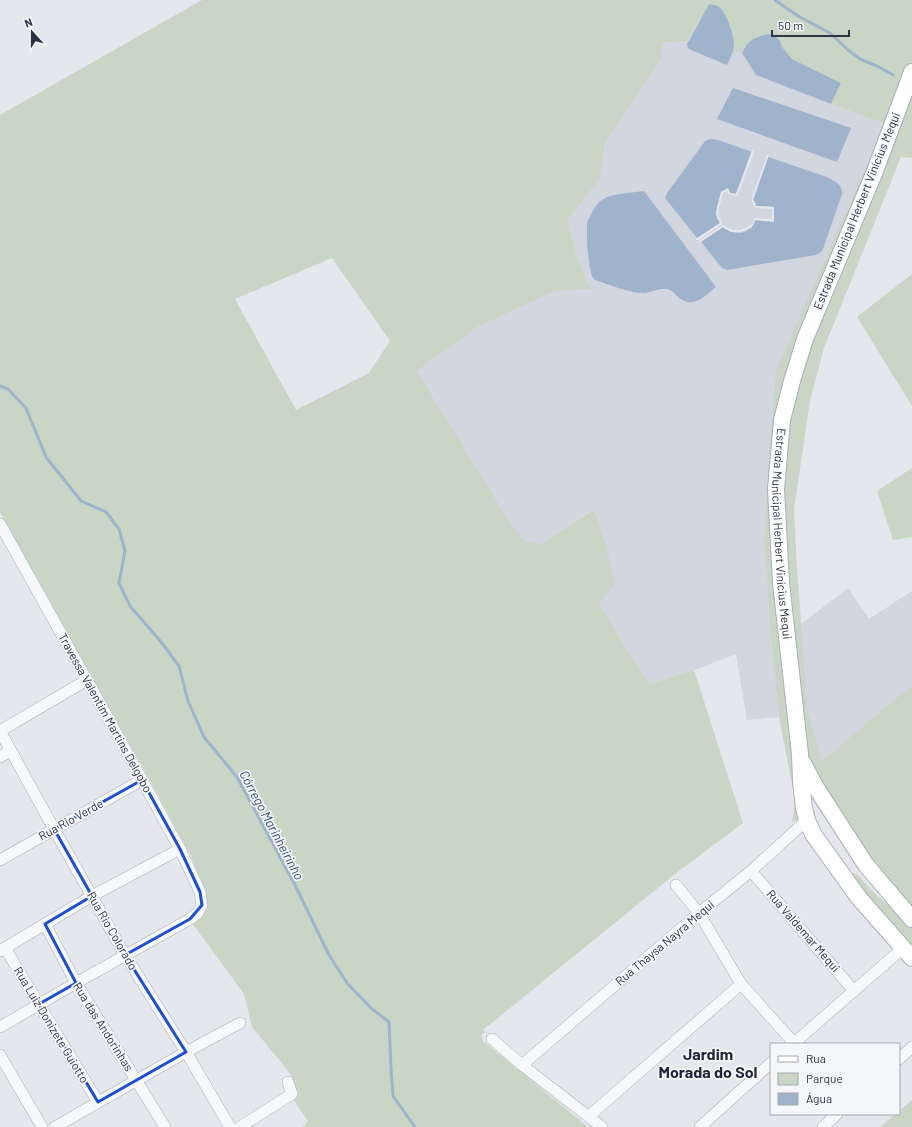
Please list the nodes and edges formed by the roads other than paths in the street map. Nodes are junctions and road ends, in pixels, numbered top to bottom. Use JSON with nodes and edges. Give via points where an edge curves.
{"nodes":[{"id":1,"x":912,"y":72,"type":"edge"},
{"id":2,"x":0,"y":524,"type":"edge"},
{"id":3,"x":87,"y":680,"type":"junction"},
{"id":4,"x":0,"y":731,"type":"edge"},
{"id":5,"x":10,"y":751,"type":"junction"},
{"id":6,"x":800,"y":754,"type":"junction"},
{"id":7,"x":0,"y":757,"type":"edge"},
{"id":8,"x":142,"y":780,"type":"junction"},
{"id":9,"x":807,"y":820,"type":"junction"},
{"id":10,"x":54,"y":829,"type":"junction"},
{"id":11,"x":180,"y":849,"type":"junction"},
{"id":12,"x":0,"y":860,"type":"edge"},
{"id":13,"x":751,"y":871,"type":"junction"},
{"id":14,"x":843,"y":874,"type":"junction"},
{"id":15,"x":676,"y":885,"type":"dead end"},
{"id":16,"x":92,"y":896,"type":"junction"},
{"id":17,"x":699,"y":913,"type":"junction"},
{"id":18,"x":907,"y":914,"type":"edge"},
{"id":19,"x":45,"y":924,"type":"junction"},
{"id":20,"x":2,"y":949,"type":"edge"},
{"id":21,"x":907,"y":953,"type":"edge"},
{"id":22,"x":125,"y":955,"type":"junction"},
{"id":23,"x":76,"y":983,"type":"junction"},
{"id":24,"x":741,"y":984,"type":"junction"},
{"id":25,"x":854,"y":991,"type":"junction"},
{"id":26,"x":39,"y":1004,"type":"junction"},
{"id":27,"x":240,"y":1023,"type":"dead end"},
{"id":28,"x":0,"y":1027,"type":"edge"},
{"id":29,"x":492,"y":1039,"type":"dead end"},
{"id":30,"x":793,"y":1043,"type":"edge"},
{"id":31,"x":912,"y":1047,"type":"edge"},
{"id":32,"x":186,"y":1052,"type":"junction"},
{"id":33,"x":0,"y":1055,"type":"edge"},
{"id":34,"x":900,"y":1058,"type":"edge"},
{"id":35,"x":522,"y":1065,"type":"junction"},
{"id":36,"x":770,"y":1065,"type":"edge"},
{"id":37,"x":137,"y":1080,"type":"junction"},
{"id":38,"x":288,"y":1082,"type":"dead end"},
{"id":39,"x":98,"y":1102,"type":"junction"},
{"id":40,"x":836,"y":1115,"type":"edge"},
{"id":41,"x":589,"y":1116,"type":"junction"},
{"id":42,"x":42,"y":1127,"type":"edge"},
{"id":43,"x":55,"y":1127,"type":"edge"},
{"id":44,"x":165,"y":1127,"type":"edge"},
{"id":45,"x":230,"y":1127,"type":"edge"},
{"id":46,"x":240,"y":1127,"type":"edge"},
{"id":47,"x":602,"y":1127,"type":"edge"},
{"id":48,"x":700,"y":1127,"type":"edge"},
{"id":49,"x":823,"y":1127,"type":"edge"}],
"edges":[{"from":1,"to":6,"type":"main road","name":"Estrada Municipal Herbert Vinícius Mequi","via":[[875,171],[805,339],[782,420],[776,489],[781,583]]},
{"from":2,"to":3,"type":"street","name":"Travessa Valentim Martins Delgobo"},
{"from":3,"to":4,"type":"street"},
{"from":3,"to":8,"type":"street","name":"Travessa Valentim Martins Delgobo"},
{"from":4,"to":5,"type":"street","name":"Rua Rio Colorado"},
{"from":5,"to":7,"type":"street"},
{"from":5,"to":10,"type":"street","name":"Rua Rio Colorado"},
{"from":6,"to":9,"type":"main road","name":"Estrada Municipal Herbert Vinícius Mequi"},
{"from":6,"to":18,"type":"main road","name":"Estrada Municipal Herbert Vinícius Mequi","via":[[815,786],[866,865]]},
{"from":8,"to":10,"type":"street","name":"Rua Rio Verde"},
{"from":8,"to":11,"type":"street","name":"Travessa Valentim Martins Delgobo"},
{"from":9,"to":13,"type":"street","name":"Rua Thaysa Nayra Mequi"},
{"from":9,"to":14,"type":"main road","name":"Estrada Municipal Herbert Vinícius Mequi","via":[[813,834]]},
{"from":10,"to":12,"type":"street","name":"Rua Rio Verde"},
{"from":10,"to":16,"type":"street","name":"Rua Rio Colorado"},
{"from":11,"to":16,"type":"street"},
{"from":11,"to":22,"type":"street","name":"Travessa Valentim Martins Delgobo","via":[[200,892],[202,905],[198,913]]},
{"from":13,"to":17,"type":"street","name":"Rua Thaysa Nayra Mequi"},
{"from":13,"to":25,"type":"street","name":"Rua Valdemar Mequi"},
{"from":14,"to":18,"type":"main road","via":[[852,868],[857,869],[888,900]]},
{"from":14,"to":21,"type":"main road","name":"Estrada Municipal Herbert Vinícius Mequi","via":[[859,898]]},
{"from":15,"to":17,"type":"street"},
{"from":16,"to":19,"type":"street"},
{"from":16,"to":22,"type":"street","name":"Rua Rio Colorado"},
{"from":17,"to":24,"type":"street"},
{"from":17,"to":35,"type":"street","name":"Rua Thaysa Nayra Mequi"},
{"from":19,"to":20,"type":"street"},
{"from":19,"to":23,"type":"street","name":"Rua das Andorinhas"},
{"from":20,"to":26,"type":"street","name":"Rua Luiz Donizete Guiotto"},
{"from":21,"to":25,"type":"street"},
{"from":22,"to":23,"type":"street"},
{"from":22,"to":32,"type":"street","name":"Rua Rio Colorado"},
{"from":23,"to":26,"type":"street"},
{"from":23,"to":37,"type":"street","name":"Rua das Andorinhas"},
{"from":24,"to":30,"type":"street"},
{"from":24,"to":41,"type":"street"},
{"from":25,"to":30,"type":"street"},
{"from":26,"to":28,"type":"street"},
{"from":26,"to":39,"type":"street","name":"Rua Luiz Donizete Guiotto"},
{"from":27,"to":32,"type":"street"},
{"from":29,"to":35,"type":"street"},
{"from":31,"to":34,"type":"street"},
{"from":32,"to":37,"type":"street"},
{"from":32,"to":45,"type":"street","name":"Rua Rio Colorado"},
{"from":33,"to":42,"type":"street"},
{"from":35,"to":41,"type":"street"},
{"from":36,"to":48,"type":"street"},
{"from":37,"to":39,"type":"street"},
{"from":37,"to":44,"type":"street","name":"Rua das Andorinhas"},
{"from":38,"to":46,"type":"street","via":[[292,1094]]},
{"from":39,"to":43,"type":"street"},
{"from":40,"to":49,"type":"street"},
{"from":41,"to":47,"type":"street"}]}
